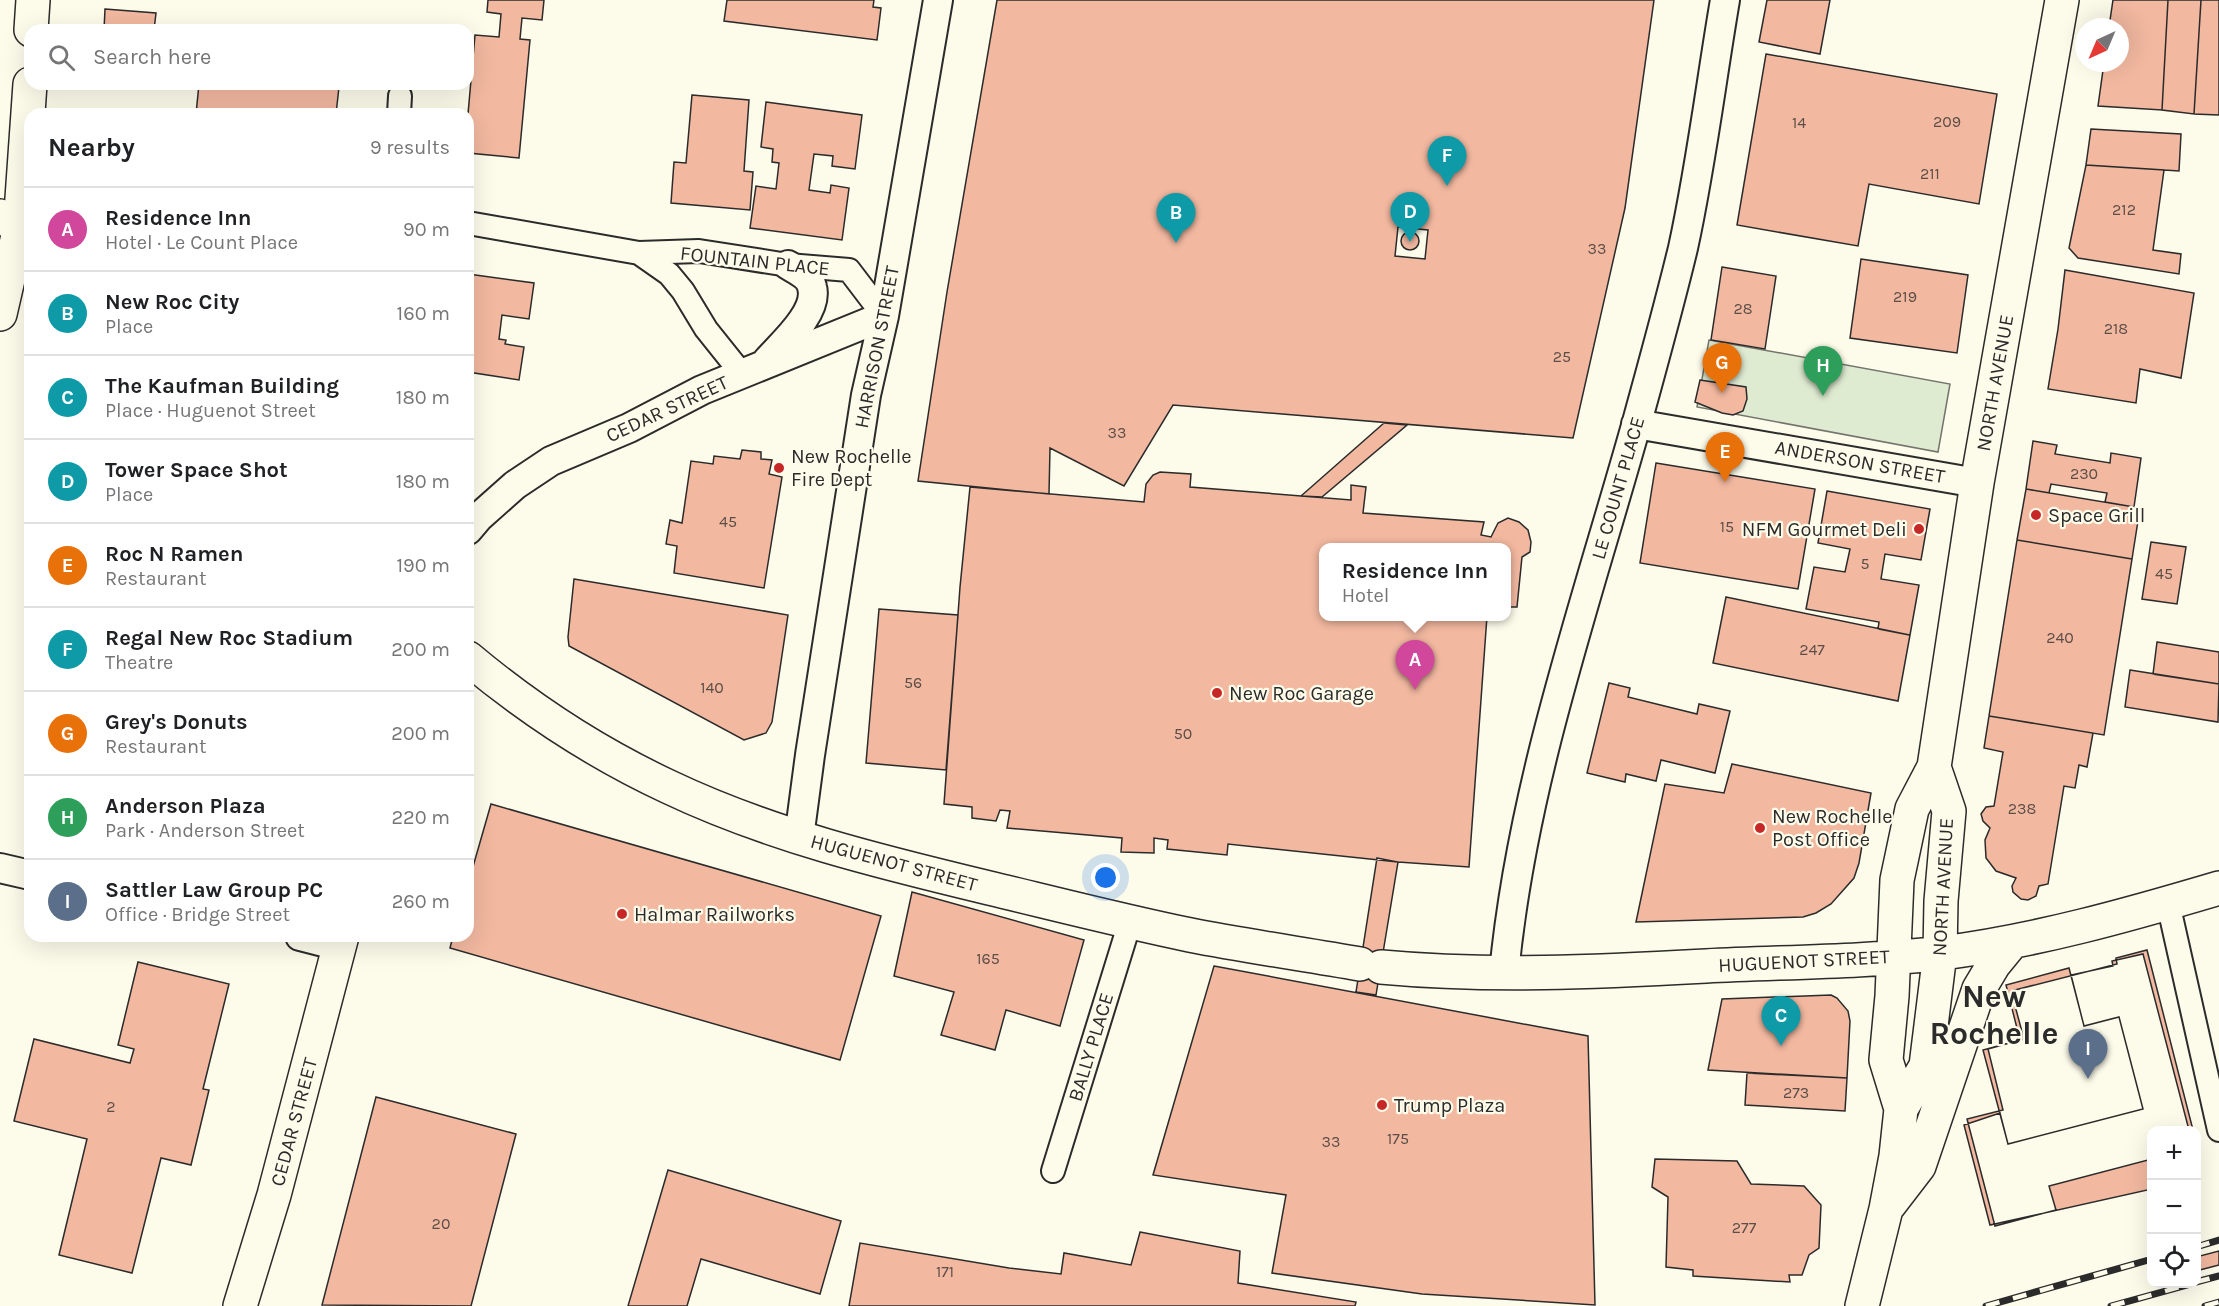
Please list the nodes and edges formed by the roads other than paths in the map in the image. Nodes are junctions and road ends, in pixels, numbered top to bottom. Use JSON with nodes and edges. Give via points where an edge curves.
{"nodes":[{"id":1,"x":33,"y":0,"type":"edge"},
{"id":2,"x":938,"y":0,"type":"edge"},
{"id":3,"x":1725,"y":0,"type":"edge"},
{"id":4,"x":2062,"y":0,"type":"edge"},
{"id":5,"x":31,"y":24,"type":"edge"},
{"id":6,"x":29,"y":90,"type":"edge"},
{"id":7,"x":28,"y":108,"type":"edge"},
{"id":8,"x":24,"y":150,"type":"edge"},
{"id":9,"x":474,"y":224,"type":"edge"},
{"id":10,"x":17,"y":226,"type":"edge"},
{"id":11,"x":639,"y":253,"type":"junction"},
{"id":12,"x":788,"y":265,"type":"junction"},
{"id":13,"x":0,"y":314,"type":"edge"},
{"id":14,"x":884,"y":316,"type":"junction"},
{"id":15,"x":753,"y":370,"type":"junction"},
{"id":16,"x":1636,"y":424,"type":"junction"},
{"id":17,"x":1977,"y":483,"type":"junction"},
{"id":18,"x":474,"y":523,"type":"edge"},
{"id":19,"x":474,"y":663,"type":"edge"},
{"id":20,"x":474,"y":691,"type":"edge"},
{"id":21,"x":509,"y":692,"type":"junction"},
{"id":22,"x":1934,"y":767,"type":"junction"},
{"id":23,"x":799,"y":838,"type":"junction"},
{"id":24,"x":0,"y":868,"type":"edge"},
{"id":25,"x":24,"y":874,"type":"edge"},
{"id":26,"x":2219,"y":888,"type":"edge"},
{"id":27,"x":2168,"y":903,"type":"junction"},
{"id":28,"x":1130,"y":922,"type":"junction"},
{"id":29,"x":341,"y":942,"type":"edge"},
{"id":30,"x":2012,"y":942,"type":"junction"},
{"id":31,"x":1940,"y":953,"type":"junction"},
{"id":32,"x":1893,"y":956,"type":"junction"},
{"id":33,"x":1504,"y":973,"type":"junction"},
{"id":34,"x":1901,"y":1109,"type":"junction"},
{"id":35,"x":2219,"y":1130,"type":"edge"},
{"id":36,"x":1053,"y":1171,"type":"dead end"},
{"id":37,"x":1886,"y":1209,"type":"junction"},
{"id":38,"x":1864,"y":1300,"type":"edge"},
{"id":39,"x":240,"y":1306,"type":"edge"}],
"edges":[{"from":1,"to":5,"type":"main road"},
{"from":2,"to":14,"type":"street","name":"HARRISON STREET"},
{"from":3,"to":16,"type":"street","name":"LE COUNT PLACE","via":[[1683,248]]},
{"from":4,"to":17,"type":"main road","name":"NORTH AVENUE"},
{"from":6,"to":7,"type":"main road"},
{"from":8,"to":10,"type":"main road"},
{"from":9,"to":11,"type":"street","name":"FOUNTAIN PLACE"},
{"from":10,"to":13,"type":"main road"},
{"from":11,"to":12,"type":"street","name":"FOUNTAIN PLACE","via":[[699,251]]},
{"from":11,"to":15,"type":"street","name":"FOUNTAIN PLACE","via":[[669,274],[706,329]]},
{"from":12,"to":14,"type":"street","name":"FOUNTAIN PLACE","via":[[849,270]]},
{"from":12,"to":15,"type":"street","via":[[806,276],[812,286],[812,306]]},
{"from":14,"to":15,"type":"street","name":"CEDAR STREET"},
{"from":14,"to":23,"type":"street","name":"HARRISON STREET","via":[[866,395]]},
{"from":15,"to":18,"type":"street","name":"CEDAR STREET","via":[[550,462],[515,485]]},
{"from":16,"to":17,"type":"street","name":"ANDERSON STREET"},
{"from":16,"to":33,"type":"street","name":"LE COUNT PLACE","via":[[1533,793],[1509,920]]},
{"from":17,"to":22,"type":"main road","name":"NORTH AVENUE"},
{"from":19,"to":21,"type":"main road","name":"HUGUENOT STREET"},
{"from":20,"to":21,"type":"main road"},
{"from":21,"to":23,"type":"main road","name":"HUGUENOT STREET","via":[[591,746],[669,787]]},
{"from":22,"to":31,"type":"main road","name":"NORTH AVENUE","via":[[1949,811]]},
{"from":22,"to":32,"type":"main road","name":"NORTH AVENUE","via":[[1912,809],[1897,880]]},
{"from":23,"to":28,"type":"main road","name":"HUGUENOT STREET"},
{"from":24,"to":25,"type":"street"},
{"from":26,"to":27,"type":"main road","name":"HUGUENOT STREET"},
{"from":27,"to":30,"type":"main road","name":"HUGUENOT STREET"},
{"from":27,"to":35,"type":"street"},
{"from":28,"to":33,"type":"main road","name":"HUGUENOT STREET","via":[[1370,965],[1435,972]]},
{"from":28,"to":36,"type":"street","name":"BALLY PLACE"},
{"from":29,"to":39,"type":"main road","name":"CEDAR STREET"},
{"from":30,"to":31,"type":"main road","name":"HUGUENOT STREET"},
{"from":30,"to":37,"type":"main road","via":[[1979,989],[1919,1166]]},
{"from":31,"to":32,"type":"main road","name":"HUGUENOT STREET"},
{"from":31,"to":34,"type":"main road","name":"NORTH AVENUE","via":[[1926,1066]]},
{"from":32,"to":33,"type":"main road","name":"HUGUENOT STREET","via":[[1625,971]]},
{"from":32,"to":34,"type":"main road","name":"NORTH AVENUE","via":[[1886,1060]]},
{"from":34,"to":37,"type":"main road","name":"NORTH AVENUE"},
{"from":37,"to":38,"type":"main road","name":"NORTH AVENUE"}]}
